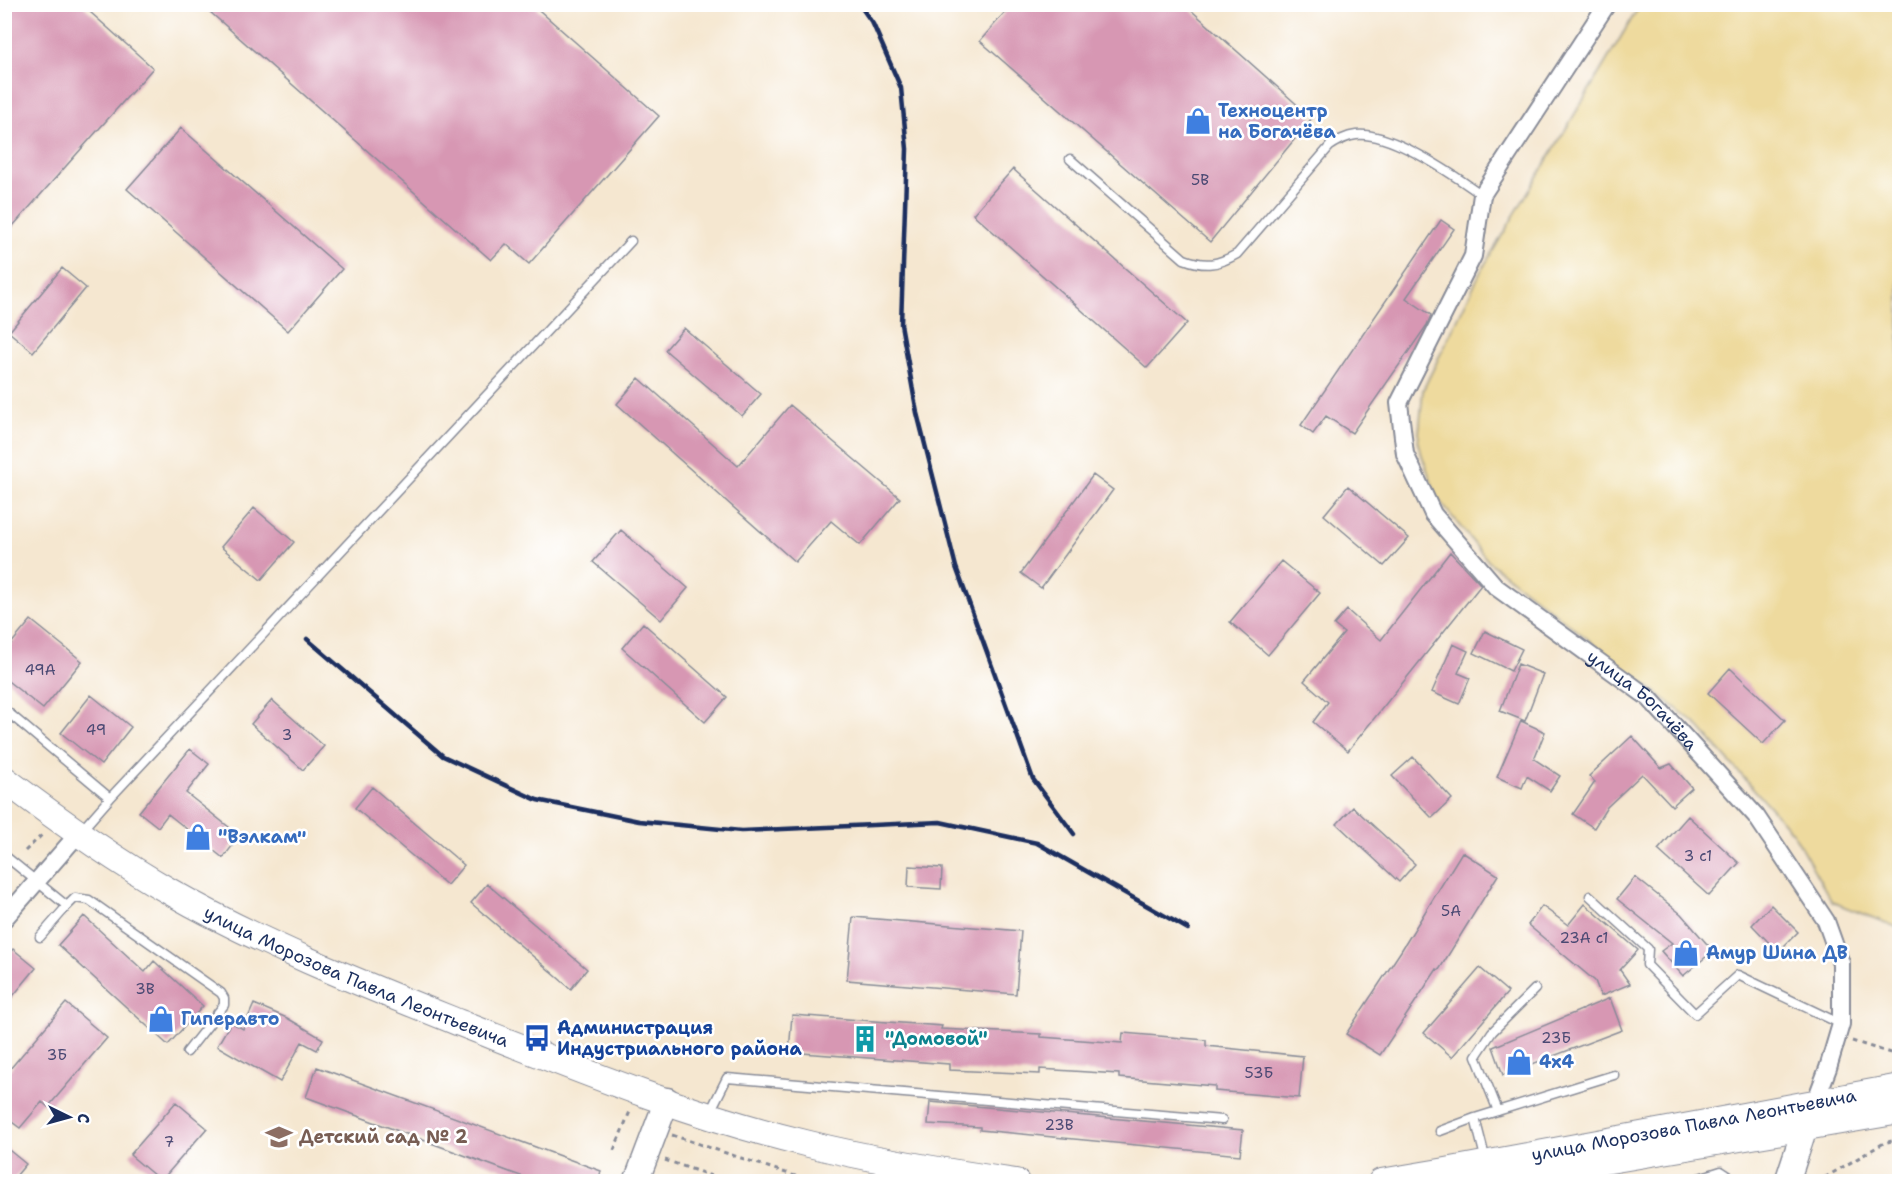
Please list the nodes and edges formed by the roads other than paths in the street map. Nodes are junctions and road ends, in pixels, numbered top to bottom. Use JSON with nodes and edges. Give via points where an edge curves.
{"nodes":[{"id":1,"x":1607,"y":4,"type":"edge"},
{"id":2,"x":1070,"y":159,"type":"dead end"},
{"id":3,"x":1482,"y":195,"type":"junction"},
{"id":4,"x":631,"y":241,"type":"dead end"},
{"id":5,"x":4,"y":708,"type":"edge"},
{"id":6,"x":4,"y":779,"type":"edge"},
{"id":7,"x":110,"y":798,"type":"junction"},
{"id":8,"x":78,"y":834,"type":"junction"},
{"id":9,"x":4,"y":855,"type":"edge"},
{"id":10,"x":38,"y":881,"type":"junction"},
{"id":11,"x":1590,"y":896,"type":"dead end"},
{"id":12,"x":68,"y":906,"type":"junction"},
{"id":13,"x":4,"y":920,"type":"edge"},
{"id":14,"x":40,"y":937,"type":"dead end"},
{"id":15,"x":1535,"y":989,"type":"dead end"},
{"id":16,"x":1840,"y":1030,"type":"junction"},
{"id":17,"x":187,"y":1052,"type":"dead end"},
{"id":18,"x":1614,"y":1075,"type":"dead end"},
{"id":19,"x":1899,"y":1088,"type":"edge"},
{"id":20,"x":667,"y":1100,"type":"junction"},
{"id":21,"x":1815,"y":1103,"type":"junction"},
{"id":22,"x":1498,"y":1111,"type":"junction"},
{"id":23,"x":1899,"y":1111,"type":"edge"},
{"id":24,"x":709,"y":1115,"type":"junction"},
{"id":25,"x":1475,"y":1118,"type":"junction"},
{"id":26,"x":1221,"y":1120,"type":"dead end"},
{"id":27,"x":1805,"y":1127,"type":"junction"},
{"id":28,"x":1440,"y":1131,"type":"dead end"},
{"id":29,"x":1485,"y":1173,"type":"edge"},
{"id":30,"x":904,"y":1174,"type":"edge"},
{"id":31,"x":636,"y":1182,"type":"edge"},
{"id":32,"x":1016,"y":1182,"type":"edge"},
{"id":33,"x":1381,"y":1182,"type":"edge"},
{"id":34,"x":1695,"y":1182,"type":"edge"},
{"id":35,"x":1738,"y":1182,"type":"edge"},
{"id":36,"x":1787,"y":1182,"type":"edge"}],
"edges":[{"from":1,"to":3,"type":"street"},
{"from":2,"to":3,"type":"lane","via":[[1184,259],[1198,264],[1212,265],[1237,254],[1330,146],[1348,137],[1368,135],[1391,143],[1433,162]]},
{"from":3,"to":16,"type":"street","name":"улица Богачёва","via":[[1473,256],[1399,403],[1404,453],[1433,514],[1496,587],[1649,698],[1756,816],[1826,921],[1841,963]]},
{"from":4,"to":7,"type":"lane"},
{"from":5,"to":7,"type":"lane"},
{"from":6,"to":8,"type":"main road","name":"улица Морозова Павла Леонтьевича"},
{"from":7,"to":8,"type":"lane"},
{"from":8,"to":10,"type":"street"},
{"from":8,"to":20,"type":"main road","name":"улица Морозова Павла Леонтьевича","via":[[168,891],[242,930],[369,987]]},
{"from":9,"to":10,"type":"lane"},
{"from":10,"to":12,"type":"lane"},
{"from":10,"to":13,"type":"street"},
{"from":11,"to":16,"type":"lane","via":[[1648,949],[1647,965],[1695,1014],[1738,975]]},
{"from":12,"to":14,"type":"lane"},
{"from":12,"to":17,"type":"lane","via":[[75,898],[89,900],[221,993],[224,1005]]},
{"from":15,"to":22,"type":"lane","via":[[1492,1032],[1476,1056]]},
{"from":16,"to":21,"type":"street","name":"улица Богачёва"},
{"from":18,"to":22,"type":"lane"},
{"from":19,"to":21,"type":"main road","name":"улица Морозова Павла Леонтьевича"},
{"from":20,"to":24,"type":"main road","name":"улица Морозова Павла Леонтьевича"},
{"from":20,"to":31,"type":"street"},
{"from":21,"to":27,"type":"street","name":"улица Богачёва"},
{"from":21,"to":29,"type":"main road","name":"улица Морозова Павла Леонтьевича"},
{"from":22,"to":25,"type":"lane"},
{"from":23,"to":27,"type":"main road","name":"улица Морозова Павла Леонтьевича"},
{"from":24,"to":26,"type":"lane","via":[[727,1078]]},
{"from":24,"to":30,"type":"main road","name":"улица Морозова Павла Леонтьевича"},
{"from":25,"to":28,"type":"lane"},
{"from":25,"to":29,"type":"lane"},
{"from":27,"to":29,"type":"main road","name":"улица Морозова Павла Леонтьевича","via":[[1569,1171]]},
{"from":27,"to":36,"type":"street","name":"улица Богачёва"},
{"from":29,"to":33,"type":"main road","name":"улица Морозова Павла Леонтьевича"},
{"from":30,"to":32,"type":"main road","name":"улица Морозова Павла Леонтьевича"},
{"from":34,"to":35,"type":"lane","via":[[1721,1171]]}]}
